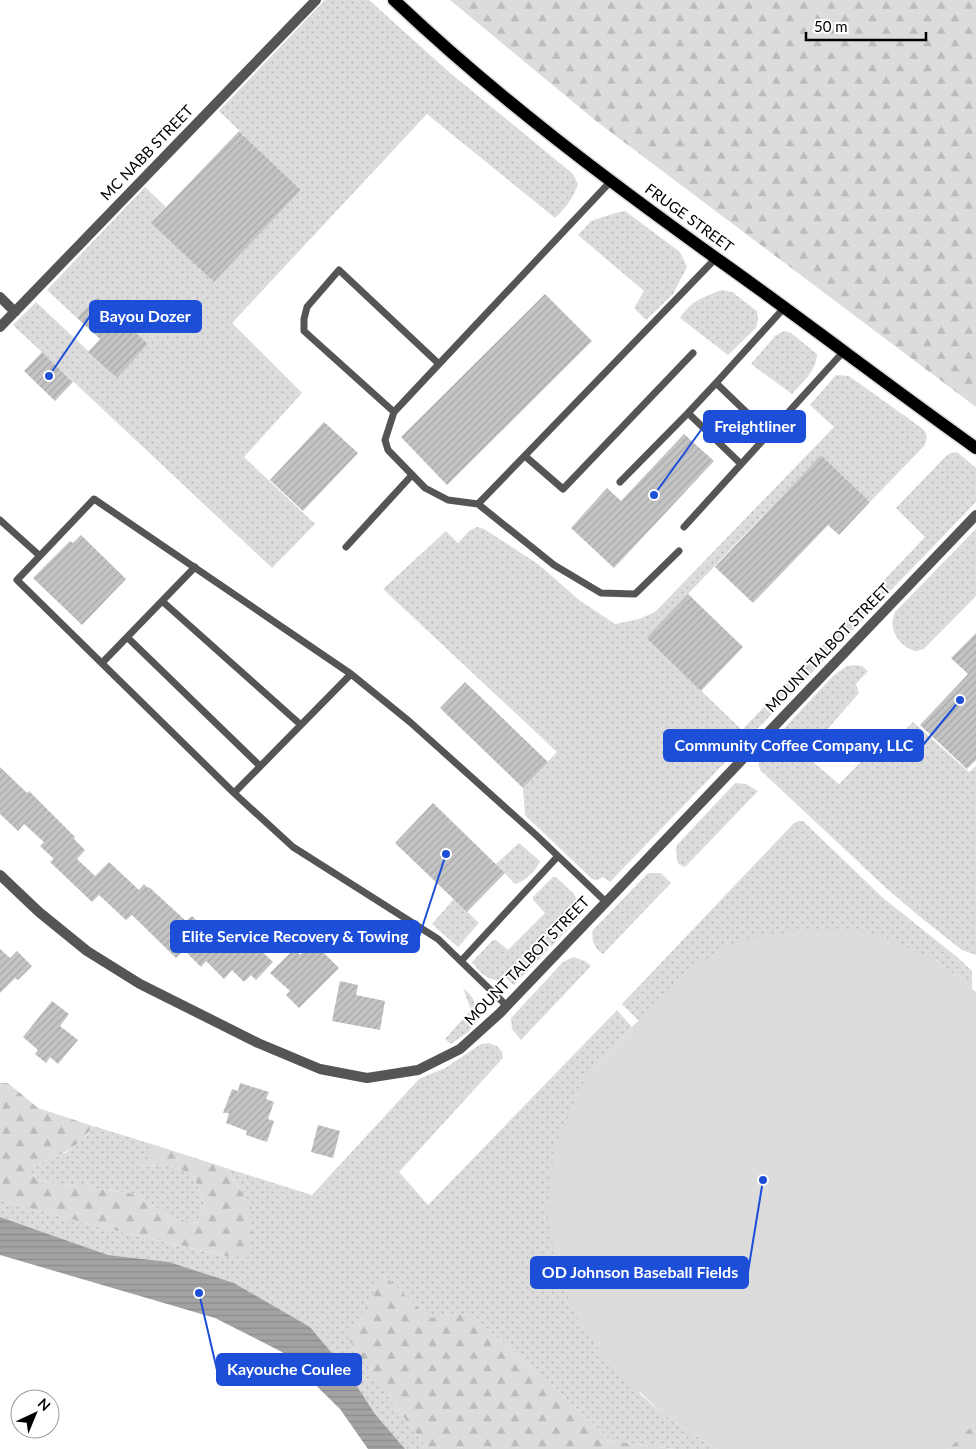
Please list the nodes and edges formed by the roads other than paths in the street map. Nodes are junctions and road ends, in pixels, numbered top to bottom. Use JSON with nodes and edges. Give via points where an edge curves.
{"nodes":[{"id":1,"x":316,"y":0,"type":"edge"},
{"id":2,"x":394,"y":0,"type":"edge"},
{"id":3,"x":611,"y":180,"type":"junction"},
{"id":4,"x":716,"y":258,"type":"junction"},
{"id":5,"x":0,"y":297,"type":"edge"},
{"id":6,"x":784,"y":308,"type":"junction"},
{"id":7,"x":15,"y":312,"type":"junction"},
{"id":8,"x":0,"y":328,"type":"edge"},
{"id":9,"x":844,"y":351,"type":"junction"},
{"id":10,"x":693,"y":353,"type":"dead end"},
{"id":11,"x":439,"y":364,"type":"junction"},
{"id":12,"x":716,"y":383,"type":"junction"},
{"id":13,"x":394,"y":412,"type":"junction"},
{"id":14,"x":688,"y":413,"type":"junction"},
{"id":15,"x":768,"y":433,"type":"junction"},
{"id":16,"x":976,"y":448,"type":"edge"},
{"id":17,"x":525,"y":456,"type":"junction"},
{"id":18,"x":741,"y":464,"type":"junction"},
{"id":19,"x":412,"y":475,"type":"junction"},
{"id":20,"x":620,"y":482,"type":"dead end"},
{"id":21,"x":478,"y":504,"type":"junction"},
{"id":22,"x":976,"y":515,"type":"edge"},
{"id":23,"x":0,"y":520,"type":"edge"},
{"id":24,"x":684,"y":527,"type":"dead end"},
{"id":25,"x":346,"y":547,"type":"dead end"},
{"id":26,"x":679,"y":552,"type":"dead end"},
{"id":27,"x":40,"y":556,"type":"junction"},
{"id":28,"x":195,"y":567,"type":"junction"},
{"id":29,"x":162,"y":601,"type":"junction"},
{"id":30,"x":127,"y":637,"type":"junction"},
{"id":31,"x":102,"y":663,"type":"junction"},
{"id":32,"x":351,"y":674,"type":"junction"},
{"id":33,"x":300,"y":725,"type":"junction"},
{"id":34,"x":260,"y":766,"type":"junction"},
{"id":35,"x":234,"y":793,"type":"junction"},
{"id":36,"x":558,"y":856,"type":"junction"},
{"id":37,"x":0,"y":874,"type":"edge"},
{"id":38,"x":606,"y":902,"type":"junction"},
{"id":39,"x":461,"y":961,"type":"junction"},
{"id":40,"x":507,"y":1006,"type":"junction"}],
"edges":[{"from":1,"to":7,"type":"street","name":"MC NABB STREET"},
{"from":2,"to":3,"type":"main road","name":"FRUGE STREET","via":[[511,104]]},
{"from":3,"to":4,"type":"main road","name":"FRUGE STREET"},
{"from":3,"to":11,"type":"lane"},
{"from":4,"to":6,"type":"main road","name":"FRUGE STREET"},
{"from":4,"to":17,"type":"lane"},
{"from":5,"to":7,"type":"street"},
{"from":6,"to":9,"type":"main road","name":"FRUGE STREET"},
{"from":6,"to":12,"type":"lane"},
{"from":7,"to":8,"type":"street","name":"MC NABB STREET"},
{"from":9,"to":15,"type":"lane"},
{"from":9,"to":16,"type":"main road","name":"FRUGE STREET"},
{"from":10,"to":17,"type":"lane","via":[[563,490]]},
{"from":11,"to":13,"type":"lane"},
{"from":11,"to":13,"type":"lane","via":[[339,270],[307,307],[304,331]]},
{"from":12,"to":14,"type":"lane"},
{"from":12,"to":15,"type":"lane"},
{"from":13,"to":19,"type":"lane","via":[[385,440],[388,450]]},
{"from":14,"to":18,"type":"lane"},
{"from":14,"to":20,"type":"lane"},
{"from":15,"to":18,"type":"lane"},
{"from":17,"to":21,"type":"lane"},
{"from":18,"to":24,"type":"lane"},
{"from":19,"to":21,"type":"lane","via":[[425,488],[448,500]]},
{"from":19,"to":25,"type":"lane"},
{"from":21,"to":26,"type":"lane","via":[[554,565],[601,593],[635,594]]},
{"from":22,"to":38,"type":"street","name":"MOUNT TALBOT STREET"},
{"from":23,"to":27,"type":"lane"},
{"from":27,"to":28,"type":"lane","via":[[94,499]]},
{"from":27,"to":31,"type":"lane","via":[[17,580]]},
{"from":28,"to":29,"type":"lane"},
{"from":28,"to":32,"type":"lane"},
{"from":29,"to":30,"type":"lane"},
{"from":29,"to":33,"type":"lane"},
{"from":30,"to":31,"type":"lane"},
{"from":30,"to":34,"type":"lane"},
{"from":31,"to":35,"type":"lane"},
{"from":32,"to":33,"type":"lane"},
{"from":32,"to":36,"type":"lane","via":[[410,722]]},
{"from":33,"to":34,"type":"lane"},
{"from":34,"to":35,"type":"lane"},
{"from":35,"to":39,"type":"lane","via":[[293,847],[438,939]]},
{"from":36,"to":38,"type":"lane"},
{"from":36,"to":39,"type":"lane"},
{"from":37,"to":40,"type":"street","name":"MOUNT TALBOT STREET","via":[[39,912],[87,951],[140,984],[320,1069],[367,1078],[418,1070],[460,1049]]},
{"from":38,"to":40,"type":"street","name":"MOUNT TALBOT STREET"},
{"from":39,"to":40,"type":"lane"}]}
